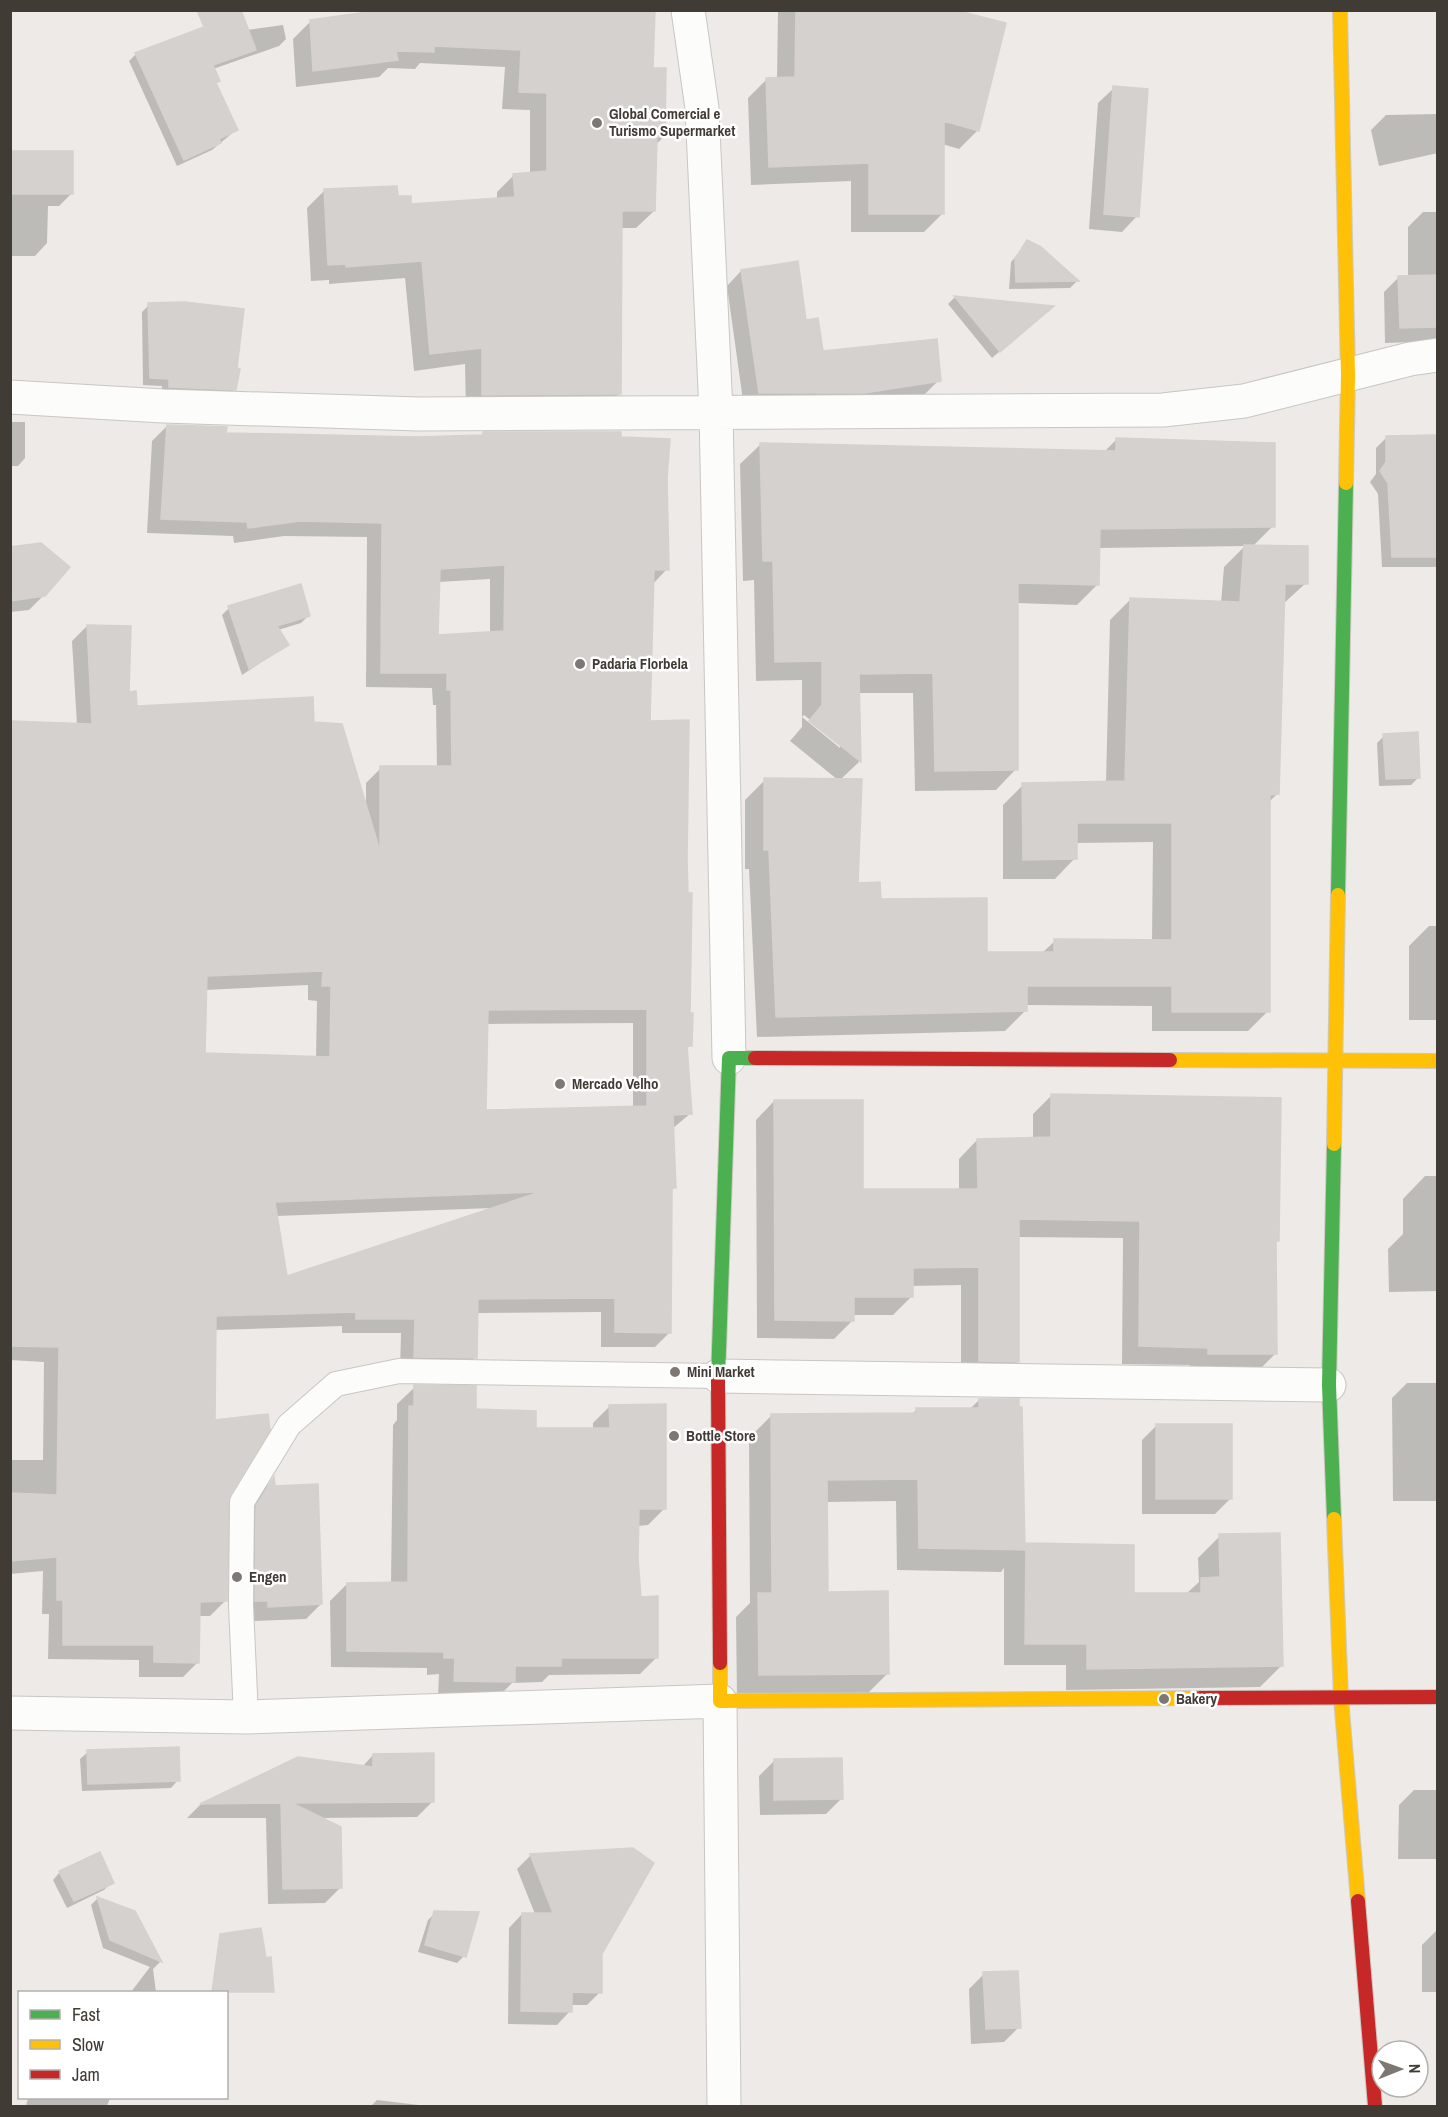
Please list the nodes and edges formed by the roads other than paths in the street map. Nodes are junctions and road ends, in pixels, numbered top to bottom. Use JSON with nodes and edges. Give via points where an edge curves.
{"nodes":[{"id":1,"x":688,"y":10,"type":"edge"},
{"id":2,"x":1340,"y":10,"type":"edge"},
{"id":3,"x":1437,"y":355,"type":"edge"},
{"id":4,"x":1348,"y":375,"type":"junction"},
{"id":5,"x":10,"y":397,"type":"edge"},
{"id":6,"x":716,"y":412,"type":"junction"},
{"id":7,"x":729,"y":1058,"type":"junction"},
{"id":8,"x":1337,"y":1060,"type":"junction"},
{"id":9,"x":1437,"y":1061,"type":"edge"},
{"id":10,"x":718,"y":1376,"type":"junction"},
{"id":11,"x":1329,"y":1386,"type":"junction"},
{"id":12,"x":1437,"y":1697,"type":"edge"},
{"id":13,"x":1341,"y":1698,"type":"junction"},
{"id":14,"x":720,"y":1701,"type":"junction"},
{"id":15,"x":10,"y":1713,"type":"edge"},
{"id":16,"x":246,"y":1717,"type":"junction"},
{"id":17,"x":724,"y":2106,"type":"edge"},
{"id":18,"x":1375,"y":2106,"type":"edge"}],
"edges":[{"from":1,"to":6,"type":"street","via":[[702,108]]},
{"from":2,"to":4,"type":"street"},
{"from":3,"to":4,"type":"street"},
{"from":4,"to":6,"type":"street","via":[[1244,401],[1163,410]]},
{"from":4,"to":8,"type":"street"},
{"from":5,"to":6,"type":"street","via":[[419,414]]},
{"from":6,"to":7,"type":"street"},
{"from":7,"to":8,"type":"street"},
{"from":7,"to":10,"type":"street"},
{"from":8,"to":9,"type":"street"},
{"from":8,"to":11,"type":"street"},
{"from":10,"to":11,"type":"street"},
{"from":10,"to":14,"type":"street"},
{"from":10,"to":16,"type":"lane","via":[[399,1371],[336,1384],[290,1425],[243,1502],[241,1606]]},
{"from":11,"to":13,"type":"street"},
{"from":12,"to":13,"type":"street"},
{"from":13,"to":14,"type":"street"},
{"from":13,"to":18,"type":"street"},
{"from":14,"to":16,"type":"street"},
{"from":14,"to":17,"type":"street"},
{"from":15,"to":16,"type":"street"}]}
